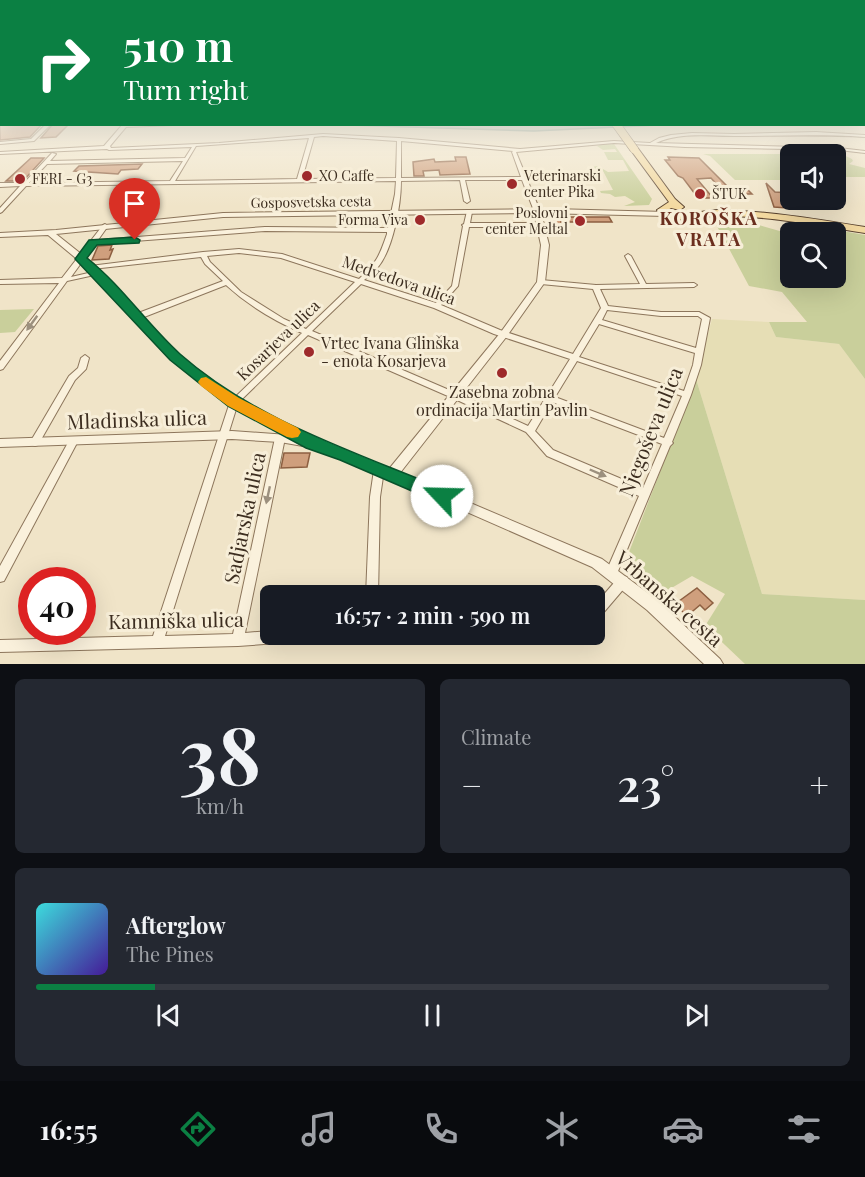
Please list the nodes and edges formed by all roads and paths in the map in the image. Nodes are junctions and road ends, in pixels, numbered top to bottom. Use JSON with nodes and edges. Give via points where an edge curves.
{"nodes":[{"id":1,"x":108,"y":145,"type":"edge"},
{"id":2,"x":195,"y":145,"type":"joint"},
{"id":3,"x":309,"y":145,"type":"edge"},
{"id":4,"x":399,"y":145,"type":"edge"},
{"id":5,"x":462,"y":145,"type":"edge"},
{"id":6,"x":576,"y":145,"type":"edge"},
{"id":7,"x":627,"y":145,"type":"edge"},
{"id":8,"x":628,"y":145,"type":"edge"},
{"id":9,"x":664,"y":145,"type":"edge"},
{"id":10,"x":105,"y":148,"type":"junction"},
{"id":11,"x":630,"y":149,"type":"junction"},
{"id":12,"x":514,"y":150,"type":"junction"},
{"id":13,"x":58,"y":152,"type":"junction"},
{"id":14,"x":865,"y":152,"type":"edge"},
{"id":15,"x":0,"y":153,"type":"edge"},
{"id":16,"x":186,"y":159,"type":"junction"},
{"id":17,"x":47,"y":163,"type":"junction"},
{"id":18,"x":398,"y":178,"type":"junction"},
{"id":19,"x":462,"y":178,"type":"junction"},
{"id":20,"x":525,"y":178,"type":"junction"},
{"id":21,"x":299,"y":180,"type":"junction"},
{"id":22,"x":172,"y":182,"type":"junction"},
{"id":23,"x":0,"y":185,"type":"edge"},
{"id":24,"x":26,"y":185,"type":"junction"},
{"id":25,"x":664,"y":190,"type":"junction"},
{"id":26,"x":467,"y":201,"type":"dead end"},
{"id":27,"x":664,"y":209,"type":"junction"},
{"id":28,"x":684,"y":210,"type":"junction"},
{"id":29,"x":0,"y":211,"type":"edge"},
{"id":30,"x":537,"y":211,"type":"junction"},
{"id":31,"x":469,"y":212,"type":"junction"},
{"id":32,"x":394,"y":213,"type":"junction"},
{"id":33,"x":726,"y":213,"type":"junction"},
{"id":34,"x":465,"y":225,"type":"junction"},
{"id":35,"x":533,"y":225,"type":"dead end"},
{"id":36,"x":105,"y":226,"type":"junction"},
{"id":37,"x":390,"y":230,"type":"junction"},
{"id":38,"x":865,"y":230,"type":"edge"},
{"id":39,"x":51,"y":234,"type":"junction"},
{"id":40,"x":0,"y":235,"type":"edge"},
{"id":41,"x":93,"y":242,"type":"junction"},
{"id":42,"x":202,"y":254,"type":"junction"},
{"id":43,"x":628,"y":256,"type":"dead end"},
{"id":44,"x":81,"y":259,"type":"junction"},
{"id":45,"x":95,"y":270,"type":"junction"},
{"id":46,"x":65,"y":280,"type":"junction"},
{"id":47,"x":362,"y":280,"type":"junction"},
{"id":48,"x":0,"y":282,"type":"edge"},
{"id":49,"x":227,"y":282,"type":"junction"},
{"id":50,"x":541,"y":282,"type":"junction"},
{"id":51,"x":694,"y":285,"type":"dead end"},
{"id":52,"x":644,"y":286,"type":"junction"},
{"id":53,"x":596,"y":287,"type":"junction"},
{"id":54,"x":437,"y":306,"type":"junction"},
{"id":55,"x":605,"y":308,"type":"junction"},
{"id":56,"x":136,"y":316,"type":"junction"},
{"id":57,"x":598,"y":321,"type":"junction"},
{"id":58,"x":306,"y":333,"type":"junction"},
{"id":59,"x":504,"y":334,"type":"junction"},
{"id":60,"x":700,"y":352,"type":"junction"},
{"id":61,"x":85,"y":358,"type":"dead end"},
{"id":62,"x":574,"y":358,"type":"junction"},
{"id":63,"x":0,"y":367,"type":"edge"},
{"id":64,"x":687,"y":395,"type":"junction"},
{"id":65,"x":454,"y":396,"type":"junction"},
{"id":66,"x":549,"y":398,"type":"junction"},
{"id":67,"x":234,"y":402,"type":"junction"},
{"id":68,"x":530,"y":431,"type":"junction"},
{"id":69,"x":224,"y":435,"type":"junction"},
{"id":70,"x":280,"y":438,"type":"junction"},
{"id":71,"x":73,"y":441,"type":"junction"},
{"id":72,"x":35,"y":442,"type":"junction"},
{"id":73,"x":0,"y":443,"type":"edge"},
{"id":74,"x":312,"y":443,"type":"junction"},
{"id":75,"x":668,"y":443,"type":"junction"},
{"id":76,"x":379,"y":470,"type":"junction"},
{"id":77,"x":392,"y":474,"type":"junction"},
{"id":78,"x":646,"y":494,"type":"junction"},
{"id":79,"x":0,"y":577,"type":"edge"},
{"id":80,"x":617,"y":577,"type":"junction"},
{"id":81,"x":372,"y":585,"type":"edge"},
{"id":82,"x":605,"y":597,"type":"edge"},
{"id":83,"x":260,"y":638,"type":"edge"},
{"id":84,"x":158,"y":640,"type":"junction"},
{"id":85,"x":238,"y":640,"type":"junction"},
{"id":86,"x":0,"y":646,"type":"edge"},
{"id":87,"x":715,"y":664,"type":"edge"}],
"edges":[{"from":1,"to":10,"type":"street"},
{"from":2,"to":10,"type":"street"},
{"from":2,"to":16,"type":"street"},
{"from":3,"to":21,"type":"street"},
{"from":4,"to":18,"type":"street","name":"Kosarjeva ulica"},
{"from":5,"to":12,"type":"street"},
{"from":6,"to":12,"type":"street"},
{"from":7,"to":11,"type":"main road"},
{"from":8,"to":11,"type":"main road","bridge":true},
{"from":9,"to":14,"type":"street"},
{"from":10,"to":13,"type":"street"},
{"from":11,"to":25,"type":"main road"},
{"from":11,"to":27,"type":"main road"},
{"from":12,"to":20,"type":"street"},
{"from":13,"to":15,"type":"street"},
{"from":13,"to":17,"type":"street"},
{"from":16,"to":17,"type":"street"},
{"from":16,"to":22,"type":"street"},
{"from":17,"to":24,"type":"street"},
{"from":18,"to":19,"type":"street"},
{"from":18,"to":21,"type":"street"},
{"from":18,"to":32,"type":"street","name":"Kosarjeva ulica"},
{"from":19,"to":20,"type":"street"},
{"from":19,"to":26,"type":"street"},
{"from":20,"to":30,"type":"street"},
{"from":21,"to":22,"type":"street"},
{"from":22,"to":24,"type":"street"},
{"from":23,"to":24,"type":"street"},
{"from":24,"to":29,"type":"street"},
{"from":25,"to":28,"type":"main road"},
{"from":25,"to":33,"type":"main road","via":[[687,204]]},
{"from":27,"to":28,"type":"main road","via":[[676,217]]},
{"from":27,"to":30,"type":"street","name":"Gosposvetska cesta"},
{"from":28,"to":33,"type":"main road"},
{"from":30,"to":31,"type":"street","name":"Gosposvetska cesta"},
{"from":30,"to":50,"type":"street","via":[[545,245]]},
{"from":31,"to":32,"type":"street","name":"Gosposvetska cesta"},
{"from":31,"to":34,"type":"street"},
{"from":32,"to":36,"type":"street","name":"Gosposvetska cesta","via":[[223,215]]},
{"from":32,"to":37,"type":"street","name":"Kosarjeva ulica"},
{"from":33,"to":38,"type":"main road"},
{"from":34,"to":35,"type":"street"},
{"from":34,"to":54,"type":"street","via":[[455,286]]},
{"from":36,"to":39,"type":"street","name":"Gosposvetska cesta"},
{"from":36,"to":41,"type":"street"},
{"from":37,"to":41,"type":"street","via":[[265,229]]},
{"from":37,"to":47,"type":"street","name":"Kosarjeva ulica","via":[[384,253]]},
{"from":39,"to":40,"type":"street","name":"Gosposvetska cesta"},
{"from":39,"to":44,"type":"street","name":"Vrbanska cesta"},
{"from":41,"to":44,"type":"street"},
{"from":42,"to":45,"type":"street","name":"Medvedova ulica"},
{"from":42,"to":47,"type":"street","name":"Medvedova ulica","via":[[268,254]]},
{"from":42,"to":49,"type":"street"},
{"from":43,"to":52,"type":"street"},
{"from":44,"to":45,"type":"street","name":"Vrbanska cesta"},
{"from":44,"to":46,"type":"street"},
{"from":45,"to":46,"type":"street","name":"Medvedova ulica"},
{"from":45,"to":56,"type":"street","name":"Vrbanska cesta"},
{"from":46,"to":48,"type":"street","name":"Medvedova ulica"},
{"from":46,"to":63,"type":"street","one_way":true},
{"from":47,"to":54,"type":"street","name":"Medvedova ulica"},
{"from":47,"to":58,"type":"street","name":"Kosarjeva ulica"},
{"from":49,"to":56,"type":"street"},
{"from":49,"to":58,"type":"street","via":[[269,314]]},
{"from":50,"to":53,"type":"street"},
{"from":50,"to":59,"type":"street"},
{"from":51,"to":52,"type":"street"},
{"from":52,"to":53,"type":"street"},
{"from":53,"to":55,"type":"street"},
{"from":54,"to":59,"type":"street","name":"Medvedova ulica"},
{"from":55,"to":57,"type":"street"},
{"from":55,"to":60,"type":"street","name":"Njegoševa ulica","via":[[703,315],[706,318]]},
{"from":56,"to":67,"type":"street","name":"Vrbanska cesta","via":[[175,357]]},
{"from":57,"to":60,"type":"street"},
{"from":57,"to":62,"type":"street"},
{"from":58,"to":65,"type":"street"},
{"from":58,"to":67,"type":"street","name":"Kosarjeva ulica"},
{"from":59,"to":62,"type":"street","name":"Medvedova ulica"},
{"from":59,"to":65,"type":"street"},
{"from":60,"to":64,"type":"street","name":"Njegoševa ulica"},
{"from":61,"to":72,"type":"street","via":[[82,369],[72,378]]},
{"from":62,"to":64,"type":"street","name":"Medvedova ulica"},
{"from":62,"to":66,"type":"street"},
{"from":64,"to":75,"type":"street","name":"Njegoševa ulica"},
{"from":65,"to":68,"type":"street"},
{"from":65,"to":77,"type":"street"},
{"from":66,"to":68,"type":"street"},
{"from":66,"to":75,"type":"street"},
{"from":67,"to":69,"type":"street","name":"Kosarjeva ulica"},
{"from":67,"to":74,"type":"street","name":"Vrbanska cesta"},
{"from":68,"to":78,"type":"street","one_way":true,"via":[[549,453]]},
{"from":69,"to":70,"type":"street","name":"Mladinska ulica"},
{"from":69,"to":71,"type":"street","name":"Mladinska ulica"},
{"from":69,"to":84,"type":"street","name":"Kosarjeva ulica"},
{"from":70,"to":74,"type":"street","name":"Mladinska ulica"},
{"from":70,"to":85,"type":"street","name":"Sadjarska ulica","one_way":true},
{"from":71,"to":72,"type":"street","name":"Mladinska ulica"},
{"from":71,"to":79,"type":"street"},
{"from":72,"to":73,"type":"street","name":"Mladinska ulica"},
{"from":74,"to":76,"type":"street","name":"Vrbanska cesta"},
{"from":75,"to":78,"type":"street","name":"Njegoševa ulica"},
{"from":76,"to":77,"type":"street","name":"Vrbanska cesta"},
{"from":76,"to":81,"type":"street"},
{"from":77,"to":80,"type":"street","name":"Vrbanska cesta","via":[[597,563]]},
{"from":78,"to":80,"type":"street","name":"Njegoševa ulica"},
{"from":80,"to":82,"type":"street"},
{"from":80,"to":87,"type":"street","name":"Vrbanska cesta"},
{"from":83,"to":85,"type":"street","name":"Kamniška ulica"},
{"from":84,"to":85,"type":"street","name":"Kamniška ulica"},
{"from":84,"to":86,"type":"street","name":"Kamniška ulica"}]}
